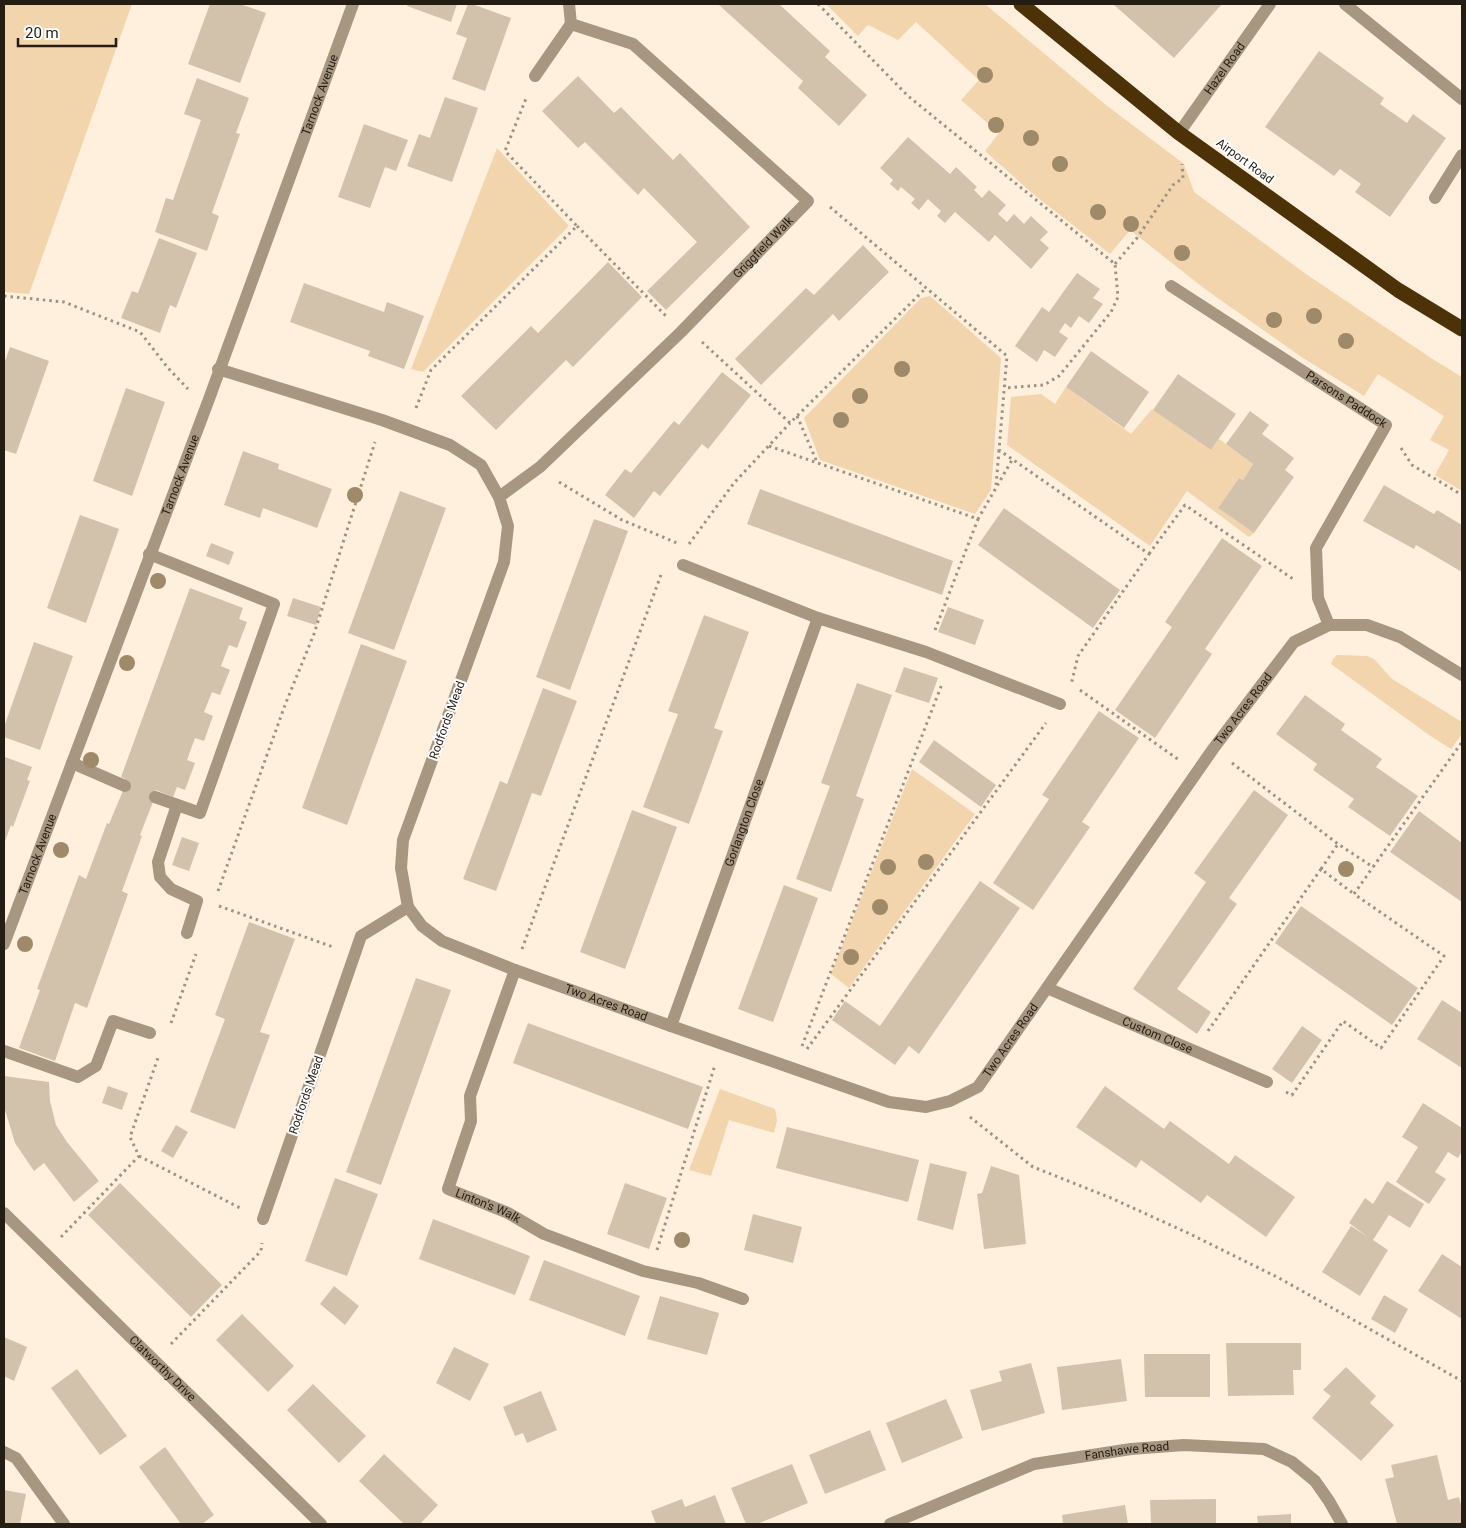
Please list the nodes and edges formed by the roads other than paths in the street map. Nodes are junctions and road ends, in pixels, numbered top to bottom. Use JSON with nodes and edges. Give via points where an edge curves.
{"nodes":[{"id":1,"x":352,"y":4,"type":"edge"},
{"id":2,"x":569,"y":4,"type":"edge"},
{"id":3,"x":1021,"y":4,"type":"edge"},
{"id":4,"x":1270,"y":4,"type":"edge"},
{"id":5,"x":1345,"y":4,"type":"edge"},
{"id":6,"x":571,"y":24,"type":"junction"},
{"id":7,"x":535,"y":76,"type":"road end"},
{"id":8,"x":1462,"y":99,"type":"edge"},
{"id":9,"x":1179,"y":133,"type":"junction"},
{"id":10,"x":1462,"y":155,"type":"edge"},
{"id":11,"x":1435,"y":198,"type":"dead end"},
{"id":12,"x":1171,"y":286,"type":"dead end"},
{"id":13,"x":1462,"y":329,"type":"edge"},
{"id":14,"x":218,"y":369,"type":"junction"},
{"id":15,"x":499,"y":496,"type":"junction"},
{"id":16,"x":149,"y":554,"type":"junction"},
{"id":17,"x":683,"y":565,"type":"road end"},
{"id":18,"x":818,"y":618,"type":"junction"},
{"id":19,"x":1329,"y":625,"type":"junction"},
{"id":20,"x":1462,"y":674,"type":"edge"},
{"id":21,"x":1060,"y":704,"type":"road end"},
{"id":22,"x":72,"y":764,"type":"junction"},
{"id":23,"x":125,"y":786,"type":"dead end"},
{"id":24,"x":155,"y":797,"type":"dead end"},
{"id":25,"x":176,"y":805,"type":"junction"},
{"id":26,"x":408,"y":907,"type":"junction"},
{"id":27,"x":186,"y":933,"type":"dead end"},
{"id":28,"x":4,"y":944,"type":"edge"},
{"id":29,"x":515,"y":970,"type":"junction"},
{"id":30,"x":1047,"y":988,"type":"junction"},
{"id":31,"x":671,"y":1026,"type":"junction"},
{"id":32,"x":150,"y":1033,"type":"dead end"},
{"id":33,"x":4,"y":1051,"type":"edge"},
{"id":34,"x":1267,"y":1082,"type":"road end"},
{"id":35,"x":4,"y":1213,"type":"edge"},
{"id":36,"x":262,"y":1220,"type":"road end"},
{"id":37,"x":744,"y":1299,"type":"dead end"},
{"id":38,"x":4,"y":1452,"type":"edge"},
{"id":39,"x":64,"y":1524,"type":"edge"},
{"id":40,"x":321,"y":1524,"type":"edge"},
{"id":41,"x":890,"y":1524,"type":"edge"},
{"id":42,"x":1342,"y":1524,"type":"edge"}],
"edges":[{"from":1,"to":14,"type":"street","name":"Tarnock Avenue"},
{"from":2,"to":6,"type":"street"},
{"from":3,"to":9,"type":"highway","name":"Airport Road"},
{"from":4,"to":9,"type":"street","name":"Hazel Road"},
{"from":5,"to":8,"type":"street"},
{"from":6,"to":7,"type":"street"},
{"from":6,"to":15,"type":"street","name":"Griggfield Walk","via":[[633,44],[808,201],[683,329],[540,467]]},
{"from":9,"to":13,"type":"highway","name":"Airport Road","via":[[1398,290]]},
{"from":10,"to":11,"type":"street"},
{"from":12,"to":19,"type":"street","name":"Parsons Paddock","via":[[1386,425],[1316,548],[1318,598]]},
{"from":14,"to":15,"type":"street","name":"Rodfords Mead","via":[[382,420],[450,445],[481,465]]},
{"from":14,"to":16,"type":"street","name":"Tarnock Avenue"},
{"from":15,"to":26,"type":"street","name":"Rodfords Mead","via":[[508,526],[504,562],[403,840],[400,868]]},
{"from":16,"to":22,"type":"street","name":"Tarnock Avenue"},
{"from":16,"to":25,"type":"street","via":[[274,604],[200,813]]},
{"from":17,"to":18,"type":"street"},
{"from":18,"to":21,"type":"street","via":[[926,652]]},
{"from":18,"to":31,"type":"street","name":"Gorlangton Close"},
{"from":19,"to":20,"type":"street","name":"Two Acres Road","via":[[1367,625],[1400,637]]},
{"from":19,"to":30,"type":"street","name":"Two Acres Road","via":[[1294,642],[1213,749]]},
{"from":22,"to":23,"type":"street"},
{"from":22,"to":28,"type":"street","name":"Tarnock Avenue"},
{"from":24,"to":25,"type":"street"},
{"from":25,"to":27,"type":"street","via":[[158,862],[160,877],[170,889],[197,901]]},
{"from":26,"to":29,"type":"street","name":"Two Acres Road","via":[[422,926],[442,941]]},
{"from":26,"to":36,"type":"street","name":"Rodfords Mead","via":[[361,936]]},
{"from":29,"to":31,"type":"street","name":"Two Acres Road"},
{"from":29,"to":37,"type":"street","name":"Linton's Walk","via":[[470,1096],[471,1121],[448,1189],[508,1213],[544,1234],[650,1272],[698,1283]]},
{"from":30,"to":31,"type":"street","name":"Two Acres Road","via":[[978,1087],[950,1101],[926,1106],[889,1102]]},
{"from":30,"to":34,"type":"street","name":"Custom Close"},
{"from":32,"to":33,"type":"street","via":[[113,1021],[96,1066],[78,1077]]},
{"from":35,"to":40,"type":"street","name":"Clatworthy Drive"},
{"from":38,"to":39,"type":"street","via":[[16,1458]]},
{"from":41,"to":42,"type":"street","name":"Fanshawe Road","via":[[1034,1464],[1131,1449],[1184,1445],[1264,1449],[1292,1462],[1315,1481]]}]}
